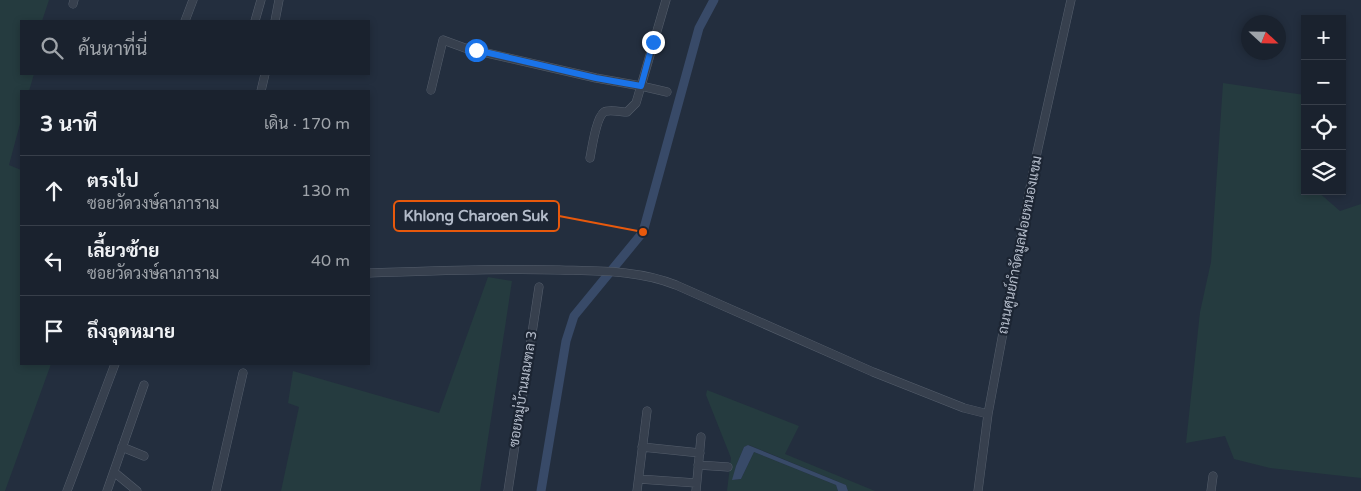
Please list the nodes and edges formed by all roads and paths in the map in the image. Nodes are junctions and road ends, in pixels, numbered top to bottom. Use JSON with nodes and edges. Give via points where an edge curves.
{"nodes":[{"id":1,"x":193,"y":0,"type":"edge"},
{"id":2,"x":261,"y":0,"type":"edge"},
{"id":3,"x":279,"y":0,"type":"edge"},
{"id":4,"x":666,"y":0,"type":"edge"},
{"id":5,"x":1071,"y":0,"type":"edge"},
{"id":6,"x":185,"y":20,"type":"edge"},
{"id":7,"x":255,"y":20,"type":"edge"},
{"id":8,"x":276,"y":20,"type":"edge"},
{"id":9,"x":265,"y":75,"type":"edge"},
{"id":10,"x":641,"y":86,"type":"junction"},
{"id":11,"x":262,"y":90,"type":"edge"},
{"id":12,"x":431,"y":90,"type":"dead end"},
{"id":13,"x":667,"y":92,"type":"dead end"},
{"id":14,"x":590,"y":158,"type":"dead end"},
{"id":15,"x":370,"y":273,"type":"edge"},
{"id":16,"x":539,"y":288,"type":"dead end"},
{"id":17,"x":115,"y":365,"type":"edge"},
{"id":18,"x":243,"y":372,"type":"dead end"},
{"id":19,"x":144,"y":385,"type":"dead end"},
{"id":20,"x":647,"y":411,"type":"dead end"},
{"id":21,"x":988,"y":414,"type":"junction"},
{"id":22,"x":702,"y":438,"type":"dead end"},
{"id":23,"x":122,"y":447,"type":"junction"},
{"id":24,"x":642,"y":447,"type":"junction"},
{"id":25,"x":700,"y":453,"type":"junction"},
{"id":26,"x":144,"y":456,"type":"dead end"},
{"id":27,"x":698,"y":464,"type":"junction"},
{"id":28,"x":728,"y":468,"type":"dead end"},
{"id":29,"x":114,"y":472,"type":"junction"},
{"id":30,"x":1213,"y":476,"type":"dead end"},
{"id":31,"x":639,"y":479,"type":"junction"},
{"id":32,"x":696,"y":487,"type":"edge"},
{"id":33,"x":66,"y":491,"type":"edge"},
{"id":34,"x":108,"y":491,"type":"edge"},
{"id":35,"x":137,"y":491,"type":"edge"},
{"id":36,"x":216,"y":491,"type":"edge"},
{"id":37,"x":508,"y":491,"type":"edge"},
{"id":38,"x":637,"y":491,"type":"edge"},
{"id":39,"x":978,"y":491,"type":"edge"},
{"id":40,"x":1211,"y":491,"type":"edge"}],
"edges":[{"from":1,"to":6,"type":"street"},
{"from":2,"to":7,"type":"street"},
{"from":3,"to":8,"type":"street"},
{"from":4,"to":10,"type":"street"},
{"from":5,"to":21,"type":"street","name":"ถนนศูนย์กำจัดมูลฝอยหนองแขม","via":[[1036,157]]},
{"from":9,"to":11,"type":"street"},
{"from":10,"to":12,"type":"street","via":[[470,49],[443,40]]},
{"from":10,"to":13,"type":"street"},
{"from":10,"to":14,"type":"street","via":[[636,103],[627,112],[603,113]]},
{"from":15,"to":21,"type":"street","via":[[516,269],[649,275],[874,372],[964,408]]},
{"from":16,"to":37,"type":"street","name":"ซอยหมู่บ้านมณฑล 3"},
{"from":17,"to":33,"type":"street"},
{"from":18,"to":36,"type":"street"},
{"from":19,"to":23,"type":"street"},
{"from":20,"to":24,"type":"street"},
{"from":21,"to":39,"type":"street","name":"ถนนศูนย์กำจัดมูลฝอยหนองแขม"},
{"from":22,"to":25,"type":"street"},
{"from":23,"to":26,"type":"street"},
{"from":23,"to":29,"type":"street"},
{"from":24,"to":25,"type":"street"},
{"from":24,"to":31,"type":"street"},
{"from":25,"to":27,"type":"street"},
{"from":27,"to":28,"type":"street"},
{"from":27,"to":32,"type":"street"},
{"from":29,"to":34,"type":"street"},
{"from":29,"to":35,"type":"street"},
{"from":30,"to":40,"type":"street"},
{"from":31,"to":32,"type":"street"},
{"from":31,"to":38,"type":"street"}]}
